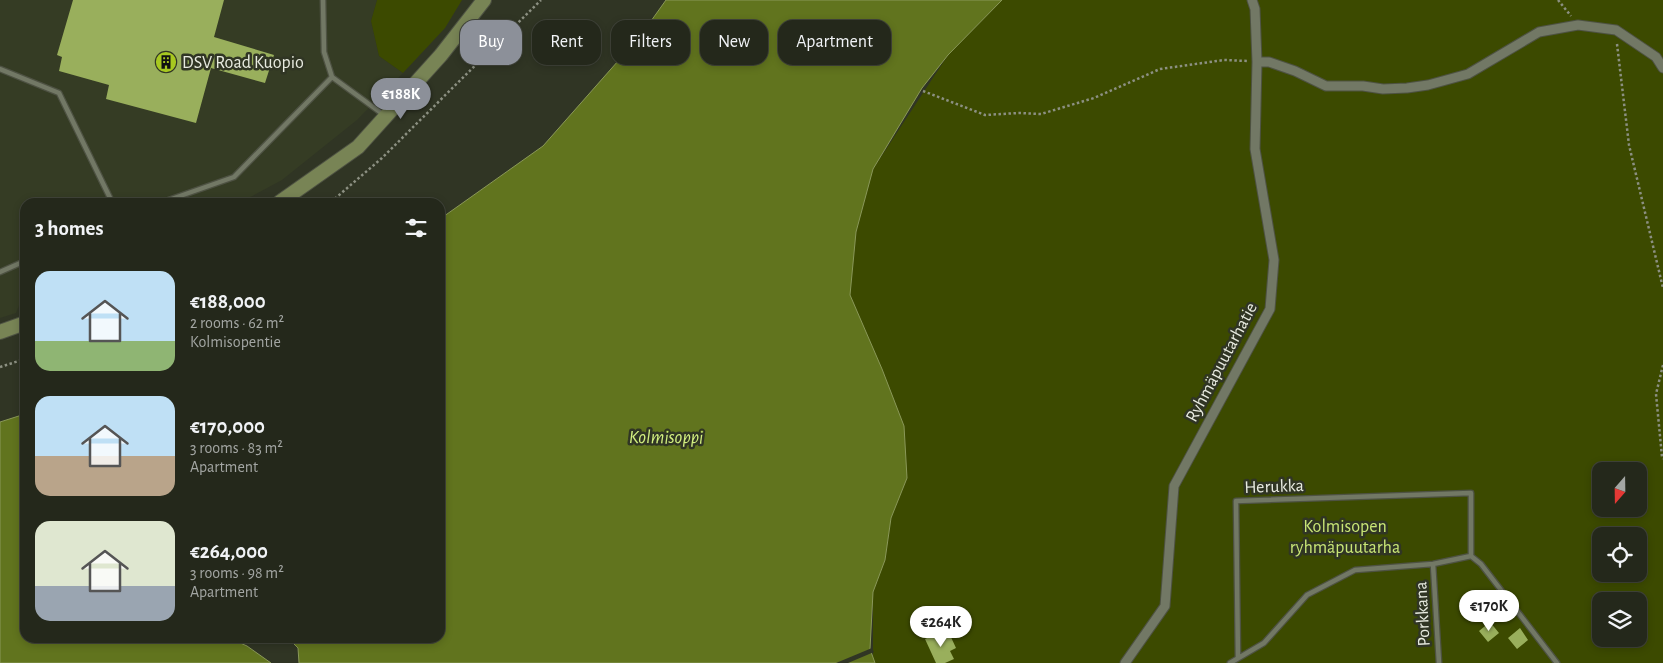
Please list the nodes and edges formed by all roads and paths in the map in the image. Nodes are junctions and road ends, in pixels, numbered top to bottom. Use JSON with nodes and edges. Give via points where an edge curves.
{"nodes":[{"id":1,"x":323,"y":0,"type":"edge"},
{"id":2,"x":484,"y":0,"type":"edge"},
{"id":3,"x":541,"y":0,"type":"edge"},
{"id":4,"x":1252,"y":0,"type":"edge"},
{"id":5,"x":1558,"y":0,"type":"edge"},
{"id":6,"x":1578,"y":25,"type":"junction"},
{"id":7,"x":1616,"y":30,"type":"junction"},
{"id":8,"x":1258,"y":62,"type":"junction"},
{"id":9,"x":1663,"y":68,"type":"edge"},
{"id":10,"x":0,"y":69,"type":"edge"},
{"id":11,"x":332,"y":76,"type":"junction"},
{"id":12,"x":923,"y":91,"type":"dead end"},
{"id":13,"x":386,"y":116,"type":"junction"},
{"id":14,"x":110,"y":198,"type":"edge"},
{"id":15,"x":174,"y":198,"type":"edge"},
{"id":16,"x":286,"y":198,"type":"edge"},
{"id":17,"x":336,"y":198,"type":"edge"},
{"id":18,"x":20,"y":263,"type":"edge"},
{"id":19,"x":0,"y":272,"type":"edge"},
{"id":20,"x":1663,"y":288,"type":"edge"},
{"id":21,"x":20,"y":325,"type":"edge"},
{"id":22,"x":0,"y":332,"type":"edge"},
{"id":23,"x":20,"y":361,"type":"edge"},
{"id":24,"x":1663,"y":365,"type":"edge"},
{"id":25,"x":0,"y":367,"type":"edge"},
{"id":26,"x":1663,"y":459,"type":"edge"},
{"id":27,"x":1471,"y":556,"type":"junction"},
{"id":28,"x":1434,"y":564,"type":"junction"},
{"id":29,"x":1238,"y":658,"type":"junction"},
{"id":30,"x":1125,"y":663,"type":"edge"},
{"id":31,"x":1230,"y":663,"type":"edge"},
{"id":32,"x":1439,"y":663,"type":"edge"},
{"id":33,"x":1557,"y":663,"type":"edge"}],
"edges":[{"from":1,"to":11,"type":"lane","via":[[324,52]]},
{"from":2,"to":13,"type":"main road","via":[[441,55]]},
{"from":3,"to":17,"type":"path","via":[[382,158]]},
{"from":4,"to":8,"type":"street","name":"Ryhmäpuutarhatie"},
{"from":5,"to":6,"type":"path"},
{"from":6,"to":7,"type":"street"},
{"from":6,"to":8,"type":"street","via":[[1539,32],[1468,74],[1407,88],[1326,86],[1269,62]]},
{"from":7,"to":9,"type":"street","via":[[1656,57]]},
{"from":7,"to":20,"type":"path","via":[[1629,144]]},
{"from":8,"to":12,"type":"path","via":[[1224,60],[1160,69],[1094,98],[1040,114],[985,115]]},
{"from":8,"to":30,"type":"street","name":"Ryhmäpuutarhatie","via":[[1255,149],[1274,260],[1270,309],[1174,486],[1165,606]]},
{"from":10,"to":14,"type":"lane","via":[[59,93]]},
{"from":11,"to":13,"type":"lane"},
{"from":11,"to":15,"type":"lane","via":[[234,177]]},
{"from":13,"to":16,"type":"main road","via":[[358,147]]},
{"from":18,"to":19,"type":"lane"},
{"from":21,"to":22,"type":"main road"},
{"from":23,"to":25,"type":"path"},
{"from":24,"to":26,"type":"path","via":[[1656,394]]},
{"from":27,"to":28,"type":"lane"},
{"from":27,"to":29,"type":"lane","name":"Herukka","via":[[1471,493],[1236,501]]},
{"from":27,"to":33,"type":"lane","via":[[1481,564]]},
{"from":28,"to":29,"type":"lane","via":[[1356,570],[1306,595],[1264,643]]},
{"from":28,"to":32,"type":"lane","name":"Porkkana"},
{"from":29,"to":31,"type":"lane"}]}
